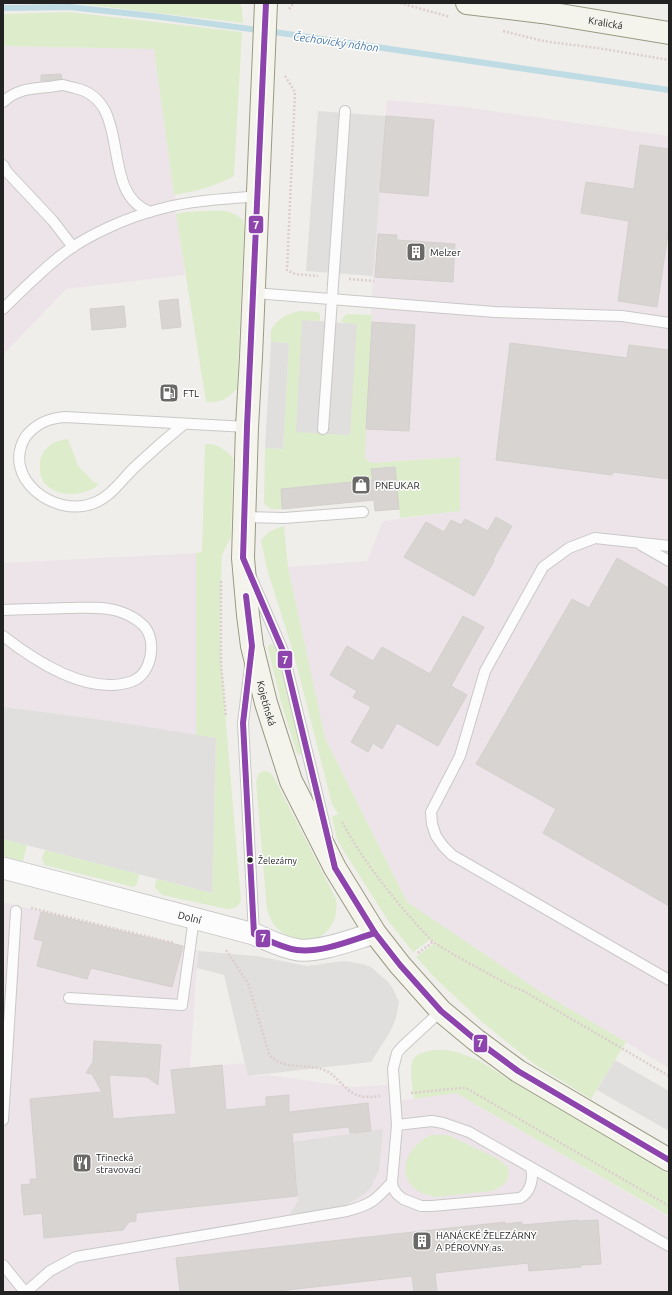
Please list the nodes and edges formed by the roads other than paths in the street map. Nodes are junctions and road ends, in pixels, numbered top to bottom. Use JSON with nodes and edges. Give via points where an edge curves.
{"nodes":[{"id":1,"x":266,"y":3,"type":"edge"},
{"id":2,"x":520,"y":3,"type":"edge"},
{"id":3,"x":460,"y":10,"type":"edge"},
{"id":4,"x":542,"y":12,"type":"junction"},
{"id":5,"x":669,"y":33,"type":"edge"},
{"id":6,"x":3,"y":102,"type":"edge"},
{"id":7,"x":345,"y":111,"type":"dead end"},
{"id":8,"x":3,"y":165,"type":"edge"},
{"id":9,"x":258,"y":196,"type":"junction"},
{"id":10,"x":150,"y":212,"type":"junction"},
{"id":11,"x":73,"y":247,"type":"junction"},
{"id":12,"x":254,"y":293,"type":"junction"},
{"id":13,"x":332,"y":299,"type":"junction"},
{"id":14,"x":3,"y":309,"type":"edge"},
{"id":15,"x":669,"y":323,"type":"edge"},
{"id":16,"x":184,"y":424,"type":"junction"},
{"id":17,"x":247,"y":427,"type":"junction"},
{"id":18,"x":323,"y":429,"type":"dead end"},
{"id":19,"x":363,"y":512,"type":"dead end"},
{"id":20,"x":244,"y":517,"type":"junction"},
{"id":21,"x":638,"y":542,"type":"junction"},
{"id":22,"x":669,"y":546,"type":"edge"},
{"id":23,"x":243,"y":558,"type":"junction"},
{"id":24,"x":669,"y":561,"type":"edge"},
{"id":25,"x":3,"y":610,"type":"edge"},
{"id":26,"x":3,"y":636,"type":"edge"},
{"id":27,"x":252,"y":646,"type":"junction"},
{"id":28,"x":3,"y":868,"type":"edge"},
{"id":29,"x":335,"y":868,"type":"junction"},
{"id":30,"x":16,"y":911,"type":"dead end"},
{"id":31,"x":194,"y":918,"type":"junction"},
{"id":32,"x":375,"y":933,"type":"junction"},
{"id":33,"x":254,"y":934,"type":"junction"},
{"id":34,"x":669,"y":980,"type":"edge"},
{"id":35,"x":69,"y":998,"type":"dead end"},
{"id":36,"x":441,"y":1011,"type":"junction"},
{"id":37,"x":3,"y":1120,"type":"edge"},
{"id":38,"x":397,"y":1125,"type":"junction"},
{"id":39,"x":669,"y":1160,"type":"edge"},
{"id":40,"x":531,"y":1168,"type":"junction"},
{"id":41,"x":392,"y":1182,"type":"junction"},
{"id":42,"x":669,"y":1246,"type":"edge"},
{"id":43,"x":3,"y":1265,"type":"edge"},
{"id":44,"x":26,"y":1292,"type":"edge"}],
"edges":[{"from":1,"to":9,"type":"main road","name":"Kojetínská"},
{"from":2,"to":4,"type":"main road","name":"Kralická"},
{"from":3,"to":4,"type":"main road","name":"Kralická"},
{"from":4,"to":5,"type":"main road","name":"Kralická"},
{"from":6,"to":10,"type":"lane","via":[[21,90],[63,85],[81,89],[93,96],[109,121],[123,185],[138,206]]},
{"from":7,"to":13,"type":"lane"},
{"from":8,"to":11,"type":"lane","via":[[54,221]]},
{"from":9,"to":10,"type":"lane","via":[[193,202]]},
{"from":9,"to":12,"type":"main road","name":"Kojetínská"},
{"from":10,"to":11,"type":"lane","via":[[120,223]]},
{"from":11,"to":14,"type":"lane","via":[[59,256]]},
{"from":12,"to":13,"type":"lane"},
{"from":12,"to":17,"type":"main road","name":"Kojetínská"},
{"from":13,"to":15,"type":"lane","via":[[495,312],[622,316]]},
{"from":13,"to":18,"type":"lane"},
{"from":16,"to":16,"type":"lane","via":[[54,418],[32,428],[25,437],[18,453],[19,471],[32,491],[53,504],[64,507],[93,504],[116,489],[124,477]]},
{"from":16,"to":17,"type":"lane"},
{"from":17,"to":20,"type":"main road","name":"Kojetínská"},
{"from":19,"to":20,"type":"lane","via":[[284,518]]},
{"from":20,"to":23,"type":"main road","name":"Kojetínská"},
{"from":21,"to":22,"type":"lane"},
{"from":21,"to":24,"type":"lane"},
{"from":21,"to":34,"type":"lane","via":[[595,538],[569,548],[543,567],[485,671],[460,756],[431,812],[436,836],[452,855]]},
{"from":23,"to":27,"type":"main road","name":"Kojetínská"},
{"from":23,"to":29,"type":"lane","via":[[283,651]]},
{"from":25,"to":26,"type":"lane","via":[[88,608],[119,611],[144,626],[150,638],[151,651],[146,669],[140,677],[118,685],[101,684],[78,679],[47,666]]},
{"from":27,"to":29,"type":"main road","name":"Kojetínská","via":[[266,703],[291,781]]},
{"from":27,"to":33,"type":"lane","via":[[243,723]]},
{"from":28,"to":31,"type":"street","name":"Dolní"},
{"from":29,"to":32,"type":"main road","name":"Kojetínská"},
{"from":30,"to":37,"type":"lane"},
{"from":31,"to":33,"type":"street","name":"Dolní"},
{"from":31,"to":35,"type":"lane","via":[[182,1005]]},
{"from":32,"to":33,"type":"street","name":"Dolní","via":[[314,950],[298,950]]},
{"from":32,"to":36,"type":"main road","name":"Kojetínská"},
{"from":36,"to":38,"type":"lane","via":[[397,1053],[393,1069]]},
{"from":36,"to":39,"type":"main road","name":"Kojetínská","via":[[518,1070]]},
{"from":38,"to":40,"type":"lane","via":[[443,1123],[469,1132]]},
{"from":38,"to":41,"type":"lane"},
{"from":40,"to":41,"type":"lane","via":[[531,1182],[522,1197],[455,1205],[421,1206],[410,1202],[397,1194]]},
{"from":40,"to":42,"type":"lane"},
{"from":41,"to":44,"type":"lane","via":[[371,1203],[347,1211],[76,1257],[50,1271]]},
{"from":43,"to":44,"type":"lane"}]}
